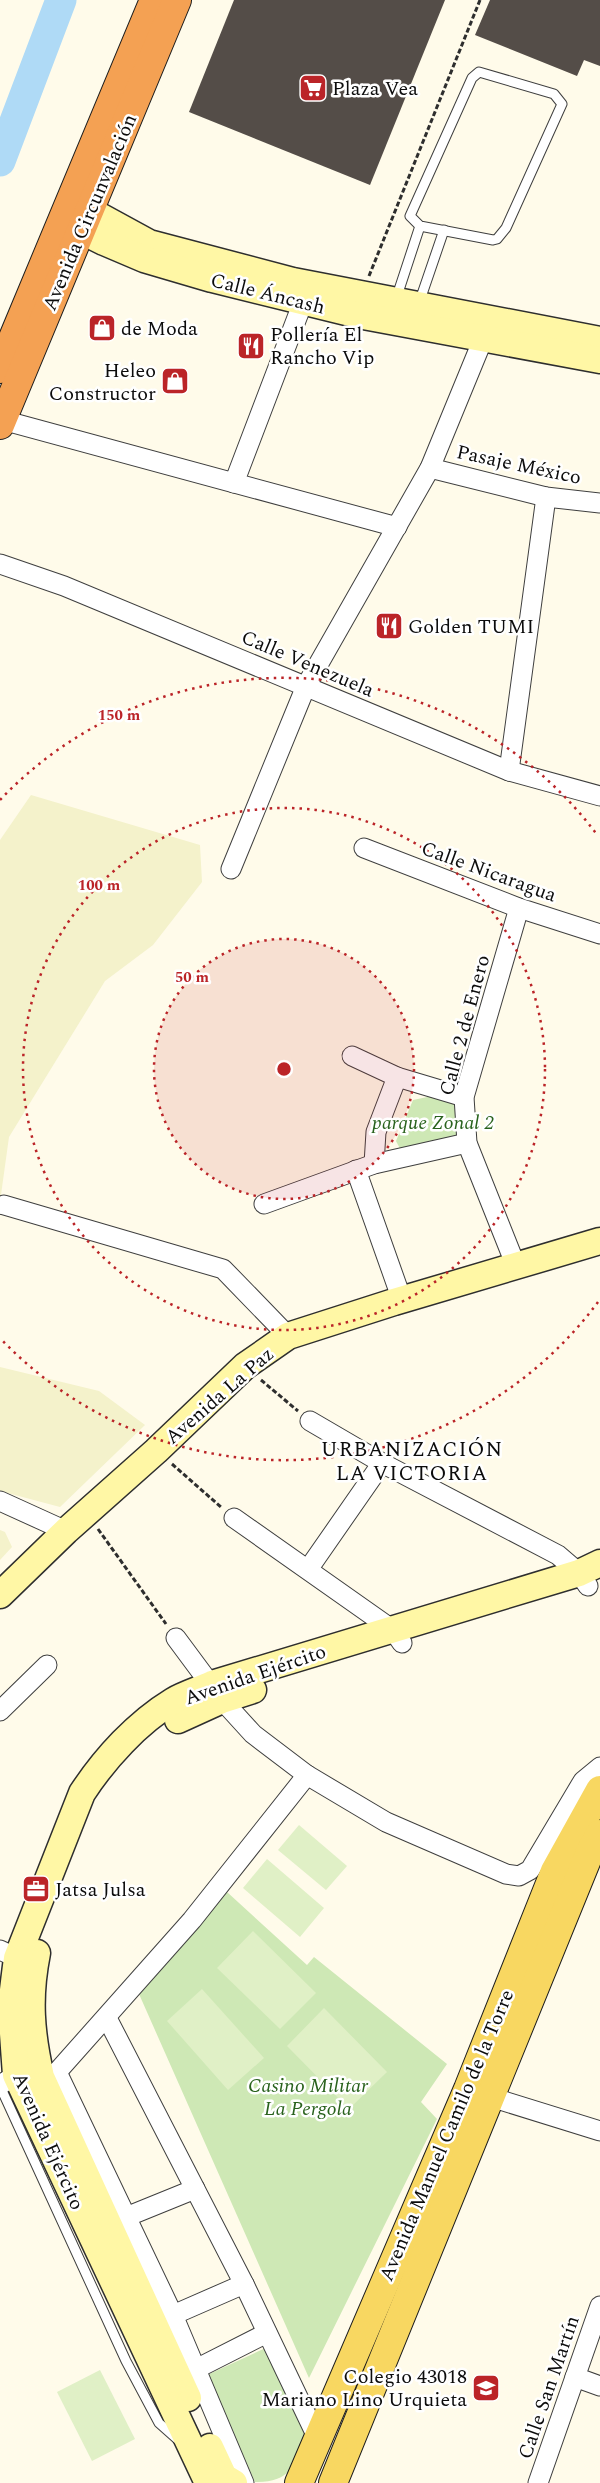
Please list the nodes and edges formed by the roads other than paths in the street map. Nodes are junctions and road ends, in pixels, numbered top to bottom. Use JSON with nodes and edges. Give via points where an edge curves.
{"nodes":[{"id":1,"x":154,"y":0,"type":"edge"},
{"id":2,"x":177,"y":0,"type":"edge"},
{"id":3,"x":76,"y":216,"type":"junction"},
{"id":4,"x":420,"y":226,"type":"junction"},
{"id":5,"x":444,"y":230,"type":"junction"},
{"id":6,"x":303,"y":302,"type":"junction"},
{"id":7,"x":407,"y":303,"type":"junction"},
{"id":8,"x":487,"y":329,"type":"junction"},
{"id":9,"x":600,"y":340,"type":"edge"},
{"id":10,"x":600,"y":360,"type":"edge"},
{"id":11,"x":0,"y":369,"type":"edge"},
{"id":12,"x":1,"y":423,"type":"edge"},
{"id":13,"x":430,"y":468,"type":"junction"},
{"id":14,"x":234,"y":483,"type":"junction"},
{"id":15,"x":546,"y":496,"type":"junction"},
{"id":16,"x":600,"y":503,"type":"edge"},
{"id":17,"x":397,"y":527,"type":"junction"},
{"id":18,"x":0,"y":564,"type":"edge"},
{"id":19,"x":306,"y":686,"type":"junction"},
{"id":20,"x":509,"y":771,"type":"junction"},
{"id":21,"x":600,"y":796,"type":"edge"},
{"id":22,"x":364,"y":848,"type":"dead end"},
{"id":23,"x":231,"y":869,"type":"dead end"},
{"id":24,"x":519,"y":908,"type":"junction"},
{"id":25,"x":600,"y":934,"type":"edge"},
{"id":26,"x":352,"y":1056,"type":"dead end"},
{"id":27,"x":397,"y":1077,"type":"junction"},
{"id":28,"x":464,"y":1097,"type":"junction"},
{"id":29,"x":467,"y":1143,"type":"junction"},
{"id":30,"x":374,"y":1164,"type":"junction"},
{"id":31,"x":356,"y":1170,"type":"junction"},
{"id":32,"x":264,"y":1204,"type":"dead end"},
{"id":33,"x":4,"y":1205,"type":"dead end"},
{"id":34,"x":600,"y":1241,"type":"edge"},
{"id":35,"x":516,"y":1266,"type":"junction"},
{"id":36,"x":402,"y":1300,"type":"junction"},
{"id":37,"x":288,"y":1336,"type":"junction"},
{"id":38,"x":310,"y":1421,"type":"road end"},
{"id":39,"x":382,"y":1463,"type":"junction"},
{"id":40,"x":0,"y":1501,"type":"edge"},
{"id":41,"x":234,"y":1518,"type":"road end"},
{"id":42,"x":66,"y":1531,"type":"junction"},
{"id":43,"x":309,"y":1568,"type":"junction"},
{"id":44,"x":592,"y":1576,"type":"edge"},
{"id":45,"x":0,"y":1595,"type":"edge"},
{"id":46,"x":397,"y":1636,"type":"junction"},
{"id":47,"x":176,"y":1638,"type":"road end"},
{"id":48,"x":47,"y":1664,"type":"dead end"},
{"id":49,"x":217,"y":1692,"type":"junction"},
{"id":50,"x":0,"y":1711,"type":"edge"},
{"id":51,"x":600,"y":1767,"type":"edge"},
{"id":52,"x":307,"y":1775,"type":"junction"},
{"id":53,"x":600,"y":1790,"type":"edge"},
{"id":54,"x":90,"y":1797,"type":"junction"},
{"id":55,"x":600,"y":1834,"type":"edge"},
{"id":56,"x":8,"y":1954,"type":"edge"},
{"id":57,"x":107,"y":2018,"type":"junction"},
{"id":58,"x":23,"y":2079,"type":"edge"},
{"id":59,"x":478,"y":2093,"type":"junction"},
{"id":60,"x":600,"y":2131,"type":"edge"},
{"id":61,"x":196,"y":2189,"type":"junction"},
{"id":62,"x":126,"y":2217,"type":"junction"},
{"id":63,"x":244,"y":2284,"type":"junction"},
{"id":64,"x":600,"y":2306,"type":"edge"},
{"id":65,"x":173,"y":2315,"type":"junction"},
{"id":66,"x":267,"y":2333,"type":"junction"},
{"id":67,"x":196,"y":2369,"type":"junction"},
{"id":68,"x":575,"y":2377,"type":"junction"},
{"id":69,"x":600,"y":2386,"type":"edge"},
{"id":70,"x":317,"y":2437,"type":"junction"},
{"id":71,"x":208,"y":2483,"type":"edge"},
{"id":72,"x":234,"y":2483,"type":"edge"},
{"id":73,"x":244,"y":2483,"type":"edge"},
{"id":74,"x":298,"y":2483,"type":"edge"},
{"id":75,"x":333,"y":2483,"type":"edge"},
{"id":76,"x":538,"y":2483,"type":"edge"}],
"edges":[{"from":1,"to":3,"type":"highway","name":"Avenida Circunvalación"},
{"from":2,"to":3,"type":"highway","name":"Avenida Circunvalación"},
{"from":3,"to":6,"type":"main road","name":"Calle Áncash","via":[[144,259]]},
{"from":3,"to":7,"type":"main road","name":"Calle Áncash","via":[[149,242],[293,281]]},
{"from":3,"to":11,"type":"highway","name":"Avenida Circunvalación"},
{"from":3,"to":12,"type":"highway","name":"Avenida Circunvalación"},
{"from":4,"to":5,"type":"lane"},
{"from":4,"to":5,"type":"lane","via":[[410,216],[411,211],[472,78],[482,72],[554,94],[562,104],[506,228],[497,239]]},
{"from":4,"to":7,"type":"lane"},
{"from":5,"to":7,"type":"lane"},
{"from":6,"to":8,"type":"main road","name":"Calle Áncash"},
{"from":6,"to":14,"type":"street"},
{"from":7,"to":8,"type":"main road","name":"Calle Áncash"},
{"from":8,"to":9,"type":"main road","name":"Calle Áncash"},
{"from":8,"to":10,"type":"main road","name":"Calle Áncash"},
{"from":8,"to":13,"type":"street"},
{"from":12,"to":14,"type":"street"},
{"from":13,"to":15,"type":"street","name":"Pasaje México"},
{"from":13,"to":17,"type":"street"},
{"from":14,"to":17,"type":"street"},
{"from":15,"to":16,"type":"street","name":"Pasaje México"},
{"from":15,"to":20,"type":"street"},
{"from":17,"to":19,"type":"street"},
{"from":18,"to":19,"type":"street","name":"Calle Venezuela","via":[[64,586]]},
{"from":19,"to":20,"type":"street","name":"Calle Venezuela"},
{"from":19,"to":23,"type":"street"},
{"from":20,"to":21,"type":"street","name":"Calle Venezuela"},
{"from":22,"to":24,"type":"street","name":"Calle Nicaragua"},
{"from":24,"to":25,"type":"street","name":"Calle Nicaragua"},
{"from":24,"to":28,"type":"street","name":"Calle 2 de Enero"},
{"from":26,"to":27,"type":"street"},
{"from":27,"to":28,"type":"street"},
{"from":27,"to":30,"type":"street","via":[[376,1132]]},
{"from":28,"to":29,"type":"street","name":"Calle 2 de Enero"},
{"from":29,"to":30,"type":"street"},
{"from":29,"to":35,"type":"street","name":"Calle 2 de Enero"},
{"from":30,"to":31,"type":"street"},
{"from":31,"to":32,"type":"street"},
{"from":31,"to":36,"type":"street"},
{"from":33,"to":37,"type":"street","via":[[223,1269]]},
{"from":34,"to":35,"type":"main road","name":"Avenida La Paz"},
{"from":35,"to":36,"type":"main road","name":"Avenida La Paz"},
{"from":36,"to":37,"type":"main road","name":"Avenida La Paz"},
{"from":37,"to":42,"type":"main road","name":"Avenida La Paz","via":[[245,1366]]},
{"from":38,"to":39,"type":"street"},
{"from":39,"to":43,"type":"street"},
{"from":39,"to":44,"type":"street"},
{"from":40,"to":42,"type":"street"},
{"from":41,"to":43,"type":"street"},
{"from":42,"to":45,"type":"main road","name":"Avenida La Paz"},
{"from":43,"to":46,"type":"street"},
{"from":44,"to":46,"type":"main road","name":"Avenida Ejército"},
{"from":46,"to":49,"type":"main road","name":"Avenida Ejército"},
{"from":47,"to":49,"type":"street"},
{"from":48,"to":50,"type":"street"},
{"from":49,"to":52,"type":"street","via":[[253,1734]]},
{"from":49,"to":54,"type":"main road","name":"Avenida Ejército","via":[[140,1748],[110,1783]]},
{"from":51,"to":52,"type":"street","via":[[583,1781],[530,1870],[518,1876],[506,1874],[386,1822]]},
{"from":52,"to":57,"type":"street","via":[[192,1920]]},
{"from":53,"to":59,"type":"main road","name":"Avenida Manuel Camilo de la Torre","via":[[555,1871]]},
{"from":54,"to":56,"type":"main road","name":"Avenida Ejército"},
{"from":54,"to":58,"type":"main road","name":"Avenida Ejército","via":[[37,1949],[32,1980],[32,2039]]},
{"from":55,"to":59,"type":"main road","name":"Avenida Manuel Camilo de la Torre"},
{"from":56,"to":58,"type":"main road","name":"Avenida Ejército","via":[[11,2006]]},
{"from":57,"to":58,"type":"street"},
{"from":57,"to":61,"type":"street"},
{"from":58,"to":62,"type":"street"},
{"from":58,"to":71,"type":"main road","name":"Avenida Ejército"},
{"from":58,"to":72,"type":"main road","name":"Avenida Ejército","via":[[224,2477]]},
{"from":59,"to":60,"type":"street"},
{"from":59,"to":70,"type":"main road","name":"Avenida Manuel Camilo de la Torre"},
{"from":59,"to":75,"type":"main road","name":"Avenida Manuel Camilo de la Torre"},
{"from":61,"to":62,"type":"street"},
{"from":61,"to":63,"type":"street"},
{"from":62,"to":65,"type":"street"},
{"from":63,"to":65,"type":"street"},
{"from":63,"to":66,"type":"street"},
{"from":64,"to":68,"type":"street","name":"Calle San Martín"},
{"from":65,"to":67,"type":"street"},
{"from":66,"to":67,"type":"street"},
{"from":66,"to":70,"type":"street"},
{"from":67,"to":73,"type":"street"},
{"from":68,"to":69,"type":"street"},
{"from":68,"to":76,"type":"street","name":"Calle San Martín"},
{"from":70,"to":74,"type":"main road","name":"Avenida Manuel Camilo de la Torre"}]}
